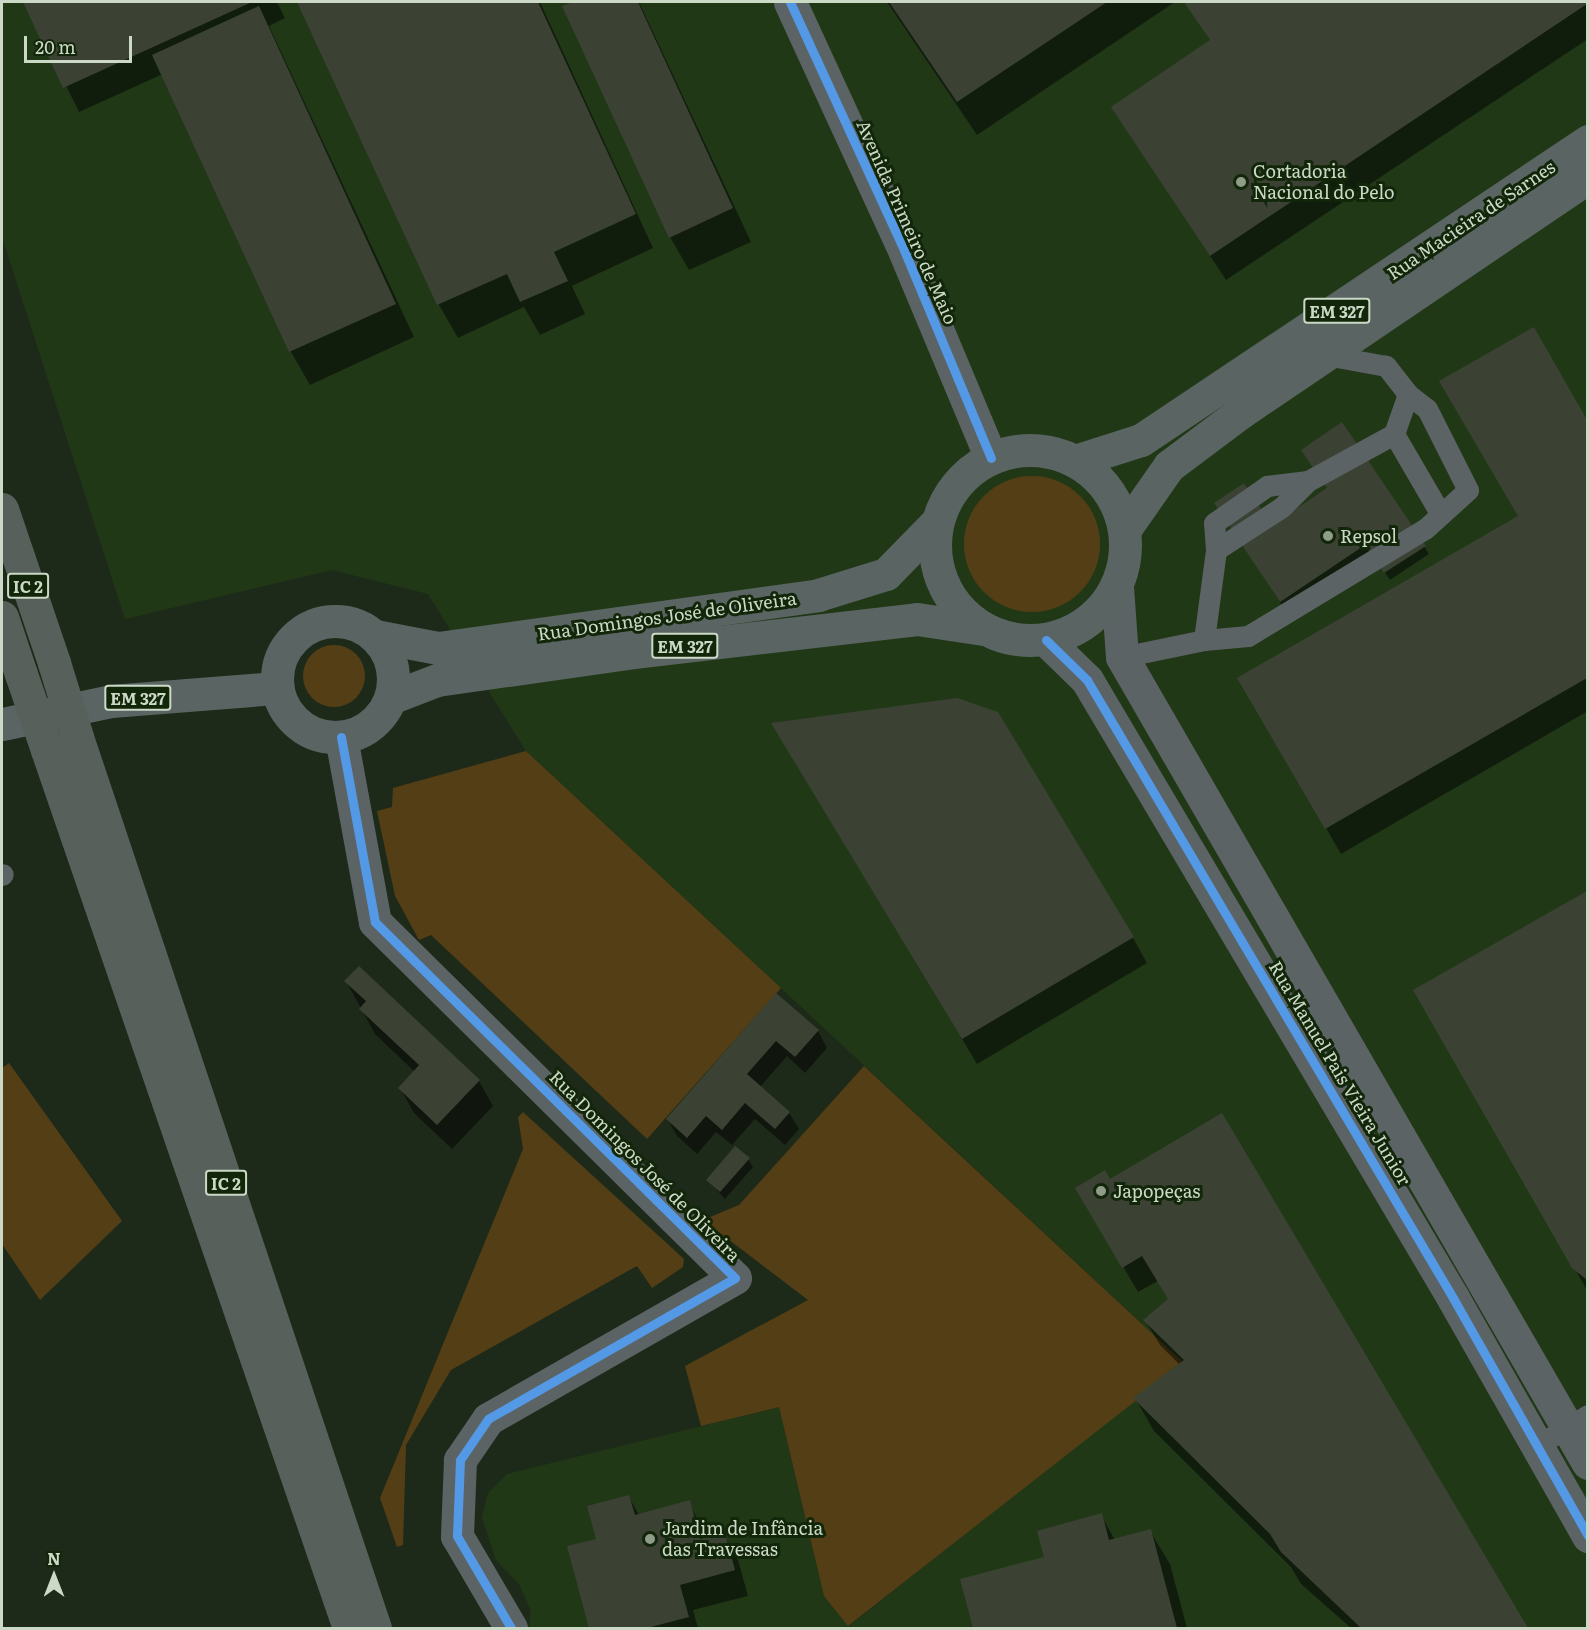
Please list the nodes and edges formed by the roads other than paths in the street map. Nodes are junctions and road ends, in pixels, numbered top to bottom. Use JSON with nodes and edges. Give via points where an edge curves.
{"nodes":[{"id":1,"x":790,"y":2,"type":"edge"},
{"id":2,"x":1587,"y":141,"type":"edge"},
{"id":3,"x":1587,"y":177,"type":"edge"},
{"id":4,"x":1326,"y":355,"type":"junction"},
{"id":5,"x":1408,"y":394,"type":"junction"},
{"id":6,"x":1394,"y":434,"type":"junction"},
{"id":7,"x":991,"y":458,"type":"junction"},
{"id":8,"x":1076,"y":461,"type":"junction"},
{"id":9,"x":2,"y":509,"type":"edge"},
{"id":10,"x":1440,"y":513,"type":"junction"},
{"id":11,"x":936,"y":524,"type":"junction"},
{"id":12,"x":1125,"y":530,"type":"junction"},
{"id":13,"x":1117,"y":587,"type":"junction"},
{"id":14,"x":2,"y":617,"type":"edge"},
{"id":15,"x":983,"y":629,"type":"junction"},
{"id":16,"x":375,"y":636,"type":"junction"},
{"id":17,"x":1046,"y":640,"type":"junction"},
{"id":18,"x":1204,"y":640,"type":"junction"},
{"id":19,"x":1122,"y":657,"type":"junction"},
{"id":20,"x":277,"y":688,"type":"junction"},
{"id":21,"x":390,"y":698,"type":"junction"},
{"id":22,"x":2,"y":724,"type":"edge"},
{"id":23,"x":341,"y":737,"type":"junction"},
{"id":24,"x":1577,"y":1421,"type":"edge"},
{"id":25,"x":1536,"y":1446,"type":"junction"},
{"id":26,"x":1587,"y":1463,"type":"edge"},
{"id":27,"x":1587,"y":1536,"type":"edge"},
{"id":28,"x":349,"y":1629,"type":"edge"},
{"id":29,"x":375,"y":1629,"type":"edge"},
{"id":30,"x":511,"y":1629,"type":"edge"}],
"edges":[{"from":1,"to":7,"type":"street","name":"Avenida Primeiro de Maio","via":[[901,243]]},
{"from":2,"to":8,"type":"main road","name":"Rua Macieira de Sarnes","number":"EM 327","via":[[1150,434]]},
{"from":3,"to":4,"type":"main road","name":"Rua Macieira de Sarnes","number":"EM 327"},
{"from":4,"to":5,"type":"lane","via":[[1386,366]]},
{"from":4,"to":12,"type":"main road","name":"Rua Macieira de Sarnes","number":"EM 327","via":[[1169,466]]},
{"from":5,"to":6,"type":"lane"},
{"from":5,"to":10,"type":"lane","via":[[1427,409],[1468,490]]},
{"from":6,"to":10,"type":"lane"},
{"from":6,"to":18,"type":"lane","via":[[1308,481],[1267,486],[1214,523],[1216,550]]},
{"from":7,"to":8,"type":"main road","number":"EM 327","via":[[1019,450],[1048,451]]},
{"from":7,"to":11,"type":"main road","number":"EM 327","via":[[966,474],[947,496]]},
{"from":8,"to":12,"type":"main road","number":"EM 327","via":[[1099,478],[1116,502]]},
{"from":9,"to":29,"type":"highway","number":"IC 2","bridge":true},
{"from":10,"to":18,"type":"lane","via":[[1425,530],[1248,636]]},
{"from":11,"to":15,"type":"main road","number":"EM 327","via":[[935,553],[941,581],[958,609]]},
{"from":11,"to":16,"type":"main road","name":"Rua Domingos José de Oliveira","number":"EM 327","via":[[886,574],[818,595],[438,648]]},
{"from":12,"to":13,"type":"main road","number":"EM 327","via":[[1126,559]]},
{"from":13,"to":17,"type":"main road","number":"EM 327","via":[[1100,611],[1077,629]]},
{"from":13,"to":19,"type":"street","name":"Rua Manuel Pais Vieira Junior"},
{"from":14,"to":28,"type":"highway","number":"IC 2","bridge":true},
{"from":15,"to":17,"type":"main road","number":"EM 327","via":[[1014,639]]},
{"from":15,"to":21,"type":"main road","name":"Rua Domingos José de Oliveira","number":"EM 327","via":[[917,619],[657,649],[437,680]]},
{"from":16,"to":20,"type":"main road","name":"Rua Domingos José de Oliveira","number":"EM 327","via":[[343,621],[308,627],[283,653]]},
{"from":16,"to":21,"type":"main road","via":[[392,665]]},
{"from":17,"to":25,"type":"street","name":"Rua Manuel Pais Vieira Junior","via":[[1087,680],[1447,1288]]},
{"from":18,"to":19,"type":"lane"},
{"from":19,"to":24,"type":"street","name":"Rua Manuel Pais Vieira Junior"},
{"from":20,"to":22,"type":"main road","number":"EM 327","via":[[111,701]]},
{"from":20,"to":23,"type":"main road","via":[[293,719],[324,736]]},
{"from":21,"to":23,"type":"main road","via":[[371,725]]},
{"from":23,"to":30,"type":"street","name":"Rua Domingos José de Oliveira","via":[[375,922],[735,1278],[488,1419],[460,1460],[456,1536]]},
{"from":24,"to":25,"type":"lane"},
{"from":24,"to":26,"type":"street","name":"Rua Manuel Pais Vieira Junior"},
{"from":25,"to":27,"type":"street","name":"Rua Manuel Pais Vieira Junior"}]}
